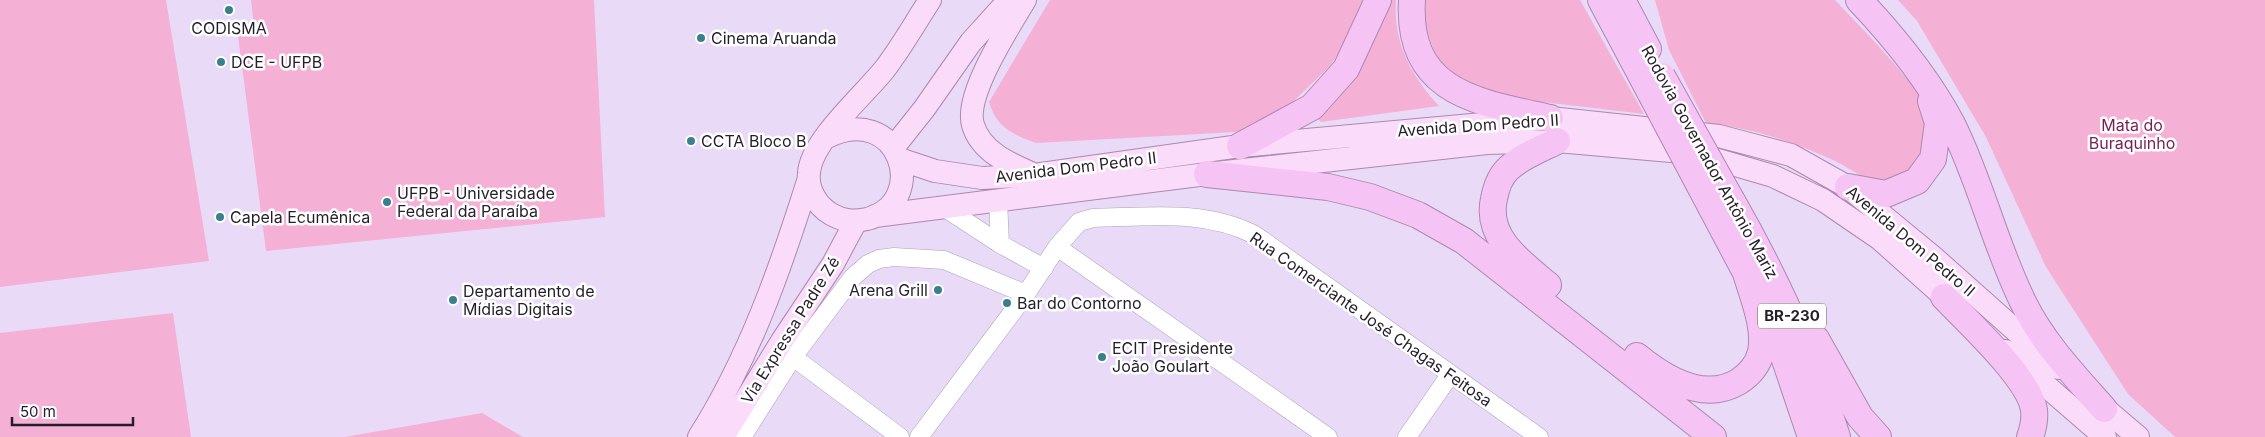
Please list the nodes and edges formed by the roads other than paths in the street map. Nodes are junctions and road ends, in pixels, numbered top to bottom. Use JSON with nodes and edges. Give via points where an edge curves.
{"nodes":[{"id":1,"x":930,"y":0,"type":"edge"},
{"id":2,"x":1009,"y":0,"type":"edge"},
{"id":3,"x":1024,"y":0,"type":"edge"},
{"id":4,"x":1378,"y":0,"type":"edge"},
{"id":5,"x":1412,"y":0,"type":"edge"},
{"id":6,"x":1601,"y":0,"type":"edge"},
{"id":7,"x":1622,"y":0,"type":"edge"},
{"id":8,"x":1639,"y":0,"type":"edge"},
{"id":9,"x":1859,"y":0,"type":"edge"},
{"id":10,"x":1924,"y":76,"type":"junction"},
{"id":11,"x":1657,"y":79,"type":"junction"},
{"id":12,"x":1553,"y":129,"type":"junction"},
{"id":13,"x":825,"y":138,"type":"junction"},
{"id":14,"x":1240,"y":146,"type":"junction"},
{"id":15,"x":896,"y":154,"type":"junction"},
{"id":16,"x":1207,"y":174,"type":"junction"},
{"id":17,"x":1034,"y":175,"type":"junction"},
{"id":18,"x":808,"y":181,"type":"junction"},
{"id":19,"x":1848,"y":186,"type":"junction"},
{"id":20,"x":998,"y":200,"type":"junction"},
{"id":21,"x":945,"y":208,"type":"junction"},
{"id":22,"x":866,"y":219,"type":"junction"},
{"id":23,"x":1000,"y":244,"type":"junction"},
{"id":24,"x":1057,"y":247,"type":"junction"},
{"id":25,"x":1755,"y":265,"type":"junction"},
{"id":26,"x":1044,"y":268,"type":"junction"},
{"id":27,"x":1026,"y":294,"type":"junction"},
{"id":28,"x":1944,"y":297,"type":"junction"},
{"id":29,"x":793,"y":357,"type":"junction"},
{"id":30,"x":1450,"y":374,"type":"junction"},
{"id":31,"x":2104,"y":409,"type":"junction"},
{"id":32,"x":699,"y":437,"type":"edge"},
{"id":33,"x":723,"y":437,"type":"edge"},
{"id":34,"x":742,"y":437,"type":"edge"},
{"id":35,"x":900,"y":437,"type":"edge"},
{"id":36,"x":918,"y":437,"type":"edge"},
{"id":37,"x":1328,"y":437,"type":"edge"},
{"id":38,"x":1407,"y":437,"type":"edge"},
{"id":39,"x":1539,"y":437,"type":"edge"},
{"id":40,"x":1712,"y":437,"type":"edge"},
{"id":41,"x":1811,"y":437,"type":"edge"},
{"id":42,"x":1837,"y":437,"type":"edge"},
{"id":43,"x":1878,"y":437,"type":"edge"},
{"id":44,"x":2030,"y":437,"type":"edge"},
{"id":45,"x":2105,"y":437,"type":"edge"},
{"id":46,"x":2138,"y":437,"type":"edge"}],
"edges":[{"from":1,"to":13,"type":"main road","via":[[884,69]]},
{"from":2,"to":15,"type":"main road","via":[[970,42]]},
{"from":3,"to":17,"type":"main road","via":[[983,75],[971,116],[973,127],[983,143],[997,156]]},
{"from":4,"to":14,"type":"highway","via":[[1346,68],[1312,108]]},
{"from":5,"to":12,"type":"highway","via":[[1411,12],[1418,46],[1432,73],[1446,86]]},
{"from":6,"to":11,"type":"highway","name":"Rodovia Governador Antônio Mariz","number":"BR-230"},
{"from":7,"to":11,"type":"highway","name":"Rodovia Governador Antônio Mariz","number":"BR-230"},
{"from":8,"to":11,"type":"highway"},
{"from":9,"to":10,"type":"highway","via":[[1896,39]]},
{"from":10,"to":19,"type":"highway","via":[[1938,123],[1933,159],[1917,181],[1886,194]]},
{"from":10,"to":31,"type":"highway","via":[[1952,125],[2024,306],[2055,354]]},
{"from":11,"to":25,"type":"highway","name":"Rodovia Governador Antônio Mariz","number":"BR-230","bridge":true},
{"from":12,"to":14,"type":"main road","name":"Avenida Dom Pedro II"},
{"from":12,"to":16,"type":"main road","name":"Avenida Dom Pedro II","via":[[1487,143]]},
{"from":12,"to":19,"type":"main road","name":"Avenida Dom Pedro II","via":[[1719,136],[1791,155]]},
{"from":12,"to":25,"type":"highway","via":[[1502,178],[1492,208],[1499,236],[1521,262],[1655,370],[1680,384],[1705,390],[1728,388],[1750,374],[1761,353],[1762,333]]},
{"from":12,"to":28,"type":"main road","name":"Avenida Dom Pedro II","via":[[1694,153],[1773,176],[1823,200],[1880,239]]},
{"from":13,"to":15,"type":"main road","via":[[846,130],[868,130],[882,136]]},
{"from":13,"to":18,"type":"main road","via":[[812,158]]},
{"from":14,"to":17,"type":"main road","name":"Avenida Dom Pedro II"},
{"from":15,"to":17,"type":"main road","name":"Avenida Dom Pedro II","via":[[958,176]]},
{"from":15,"to":22,"type":"main road","via":[[902,176],[899,192],[890,206]]},
{"from":16,"to":20,"type":"main road","name":"Avenida Dom Pedro II"},
{"from":16,"to":40,"type":"highway","via":[[1328,187],[1418,214],[1464,241]]},
{"from":18,"to":22,"type":"main road","via":[[814,197],[825,210],[840,219]]},
{"from":18,"to":32,"type":"main road","name":"Via Expressa Padre Zé","via":[[773,288],[721,403]]},
{"from":19,"to":31,"type":"main road","name":"Avenida Dom Pedro II"},
{"from":20,"to":21,"type":"main road","name":"Avenida Dom Pedro II"},
{"from":20,"to":23,"type":"street"},
{"from":21,"to":22,"type":"main road","name":"Avenida Dom Pedro II"},
{"from":21,"to":23,"type":"street"},
{"from":22,"to":33,"type":"main road","name":"Via Expressa Padre Zé","via":[[782,341]]},
{"from":23,"to":26,"type":"street"},
{"from":24,"to":26,"type":"street","name":"Rua Comerciante José Chagas Feitosa"},
{"from":24,"to":30,"type":"street","name":"Rua Comerciante José Chagas Feitosa","via":[[1079,222],[1093,218],[1191,216],[1236,225],[1255,235]]},
{"from":24,"to":37,"type":"street"},
{"from":25,"to":41,"type":"highway","name":"Rodovia Governador Antônio Mariz","number":"BR-230"},
{"from":25,"to":42,"type":"highway","name":"Rodovia Governador Antônio Mariz","number":"BR-230","via":[[1800,333]]},
{"from":25,"to":43,"type":"highway","via":[[1803,316],[1860,417]]},
{"from":26,"to":27,"type":"street","name":"Rua Comerciante José Chagas Feitosa"},
{"from":27,"to":29,"type":"street","via":[[944,260],[878,259],[853,277]]},
{"from":27,"to":36,"type":"street","name":"Rua Comerciante José Chagas Feitosa"},
{"from":28,"to":44,"type":"highway","via":[[2029,395],[2034,410]]},
{"from":28,"to":45,"type":"main road","name":"Avenida Dom Pedro II"},
{"from":29,"to":34,"type":"street"},
{"from":29,"to":35,"type":"street"},
{"from":30,"to":38,"type":"street"},
{"from":30,"to":39,"type":"street","name":"Rua Comerciante José Chagas Feitosa"},
{"from":31,"to":46,"type":"main road","name":"Avenida Dom Pedro II"}]}
